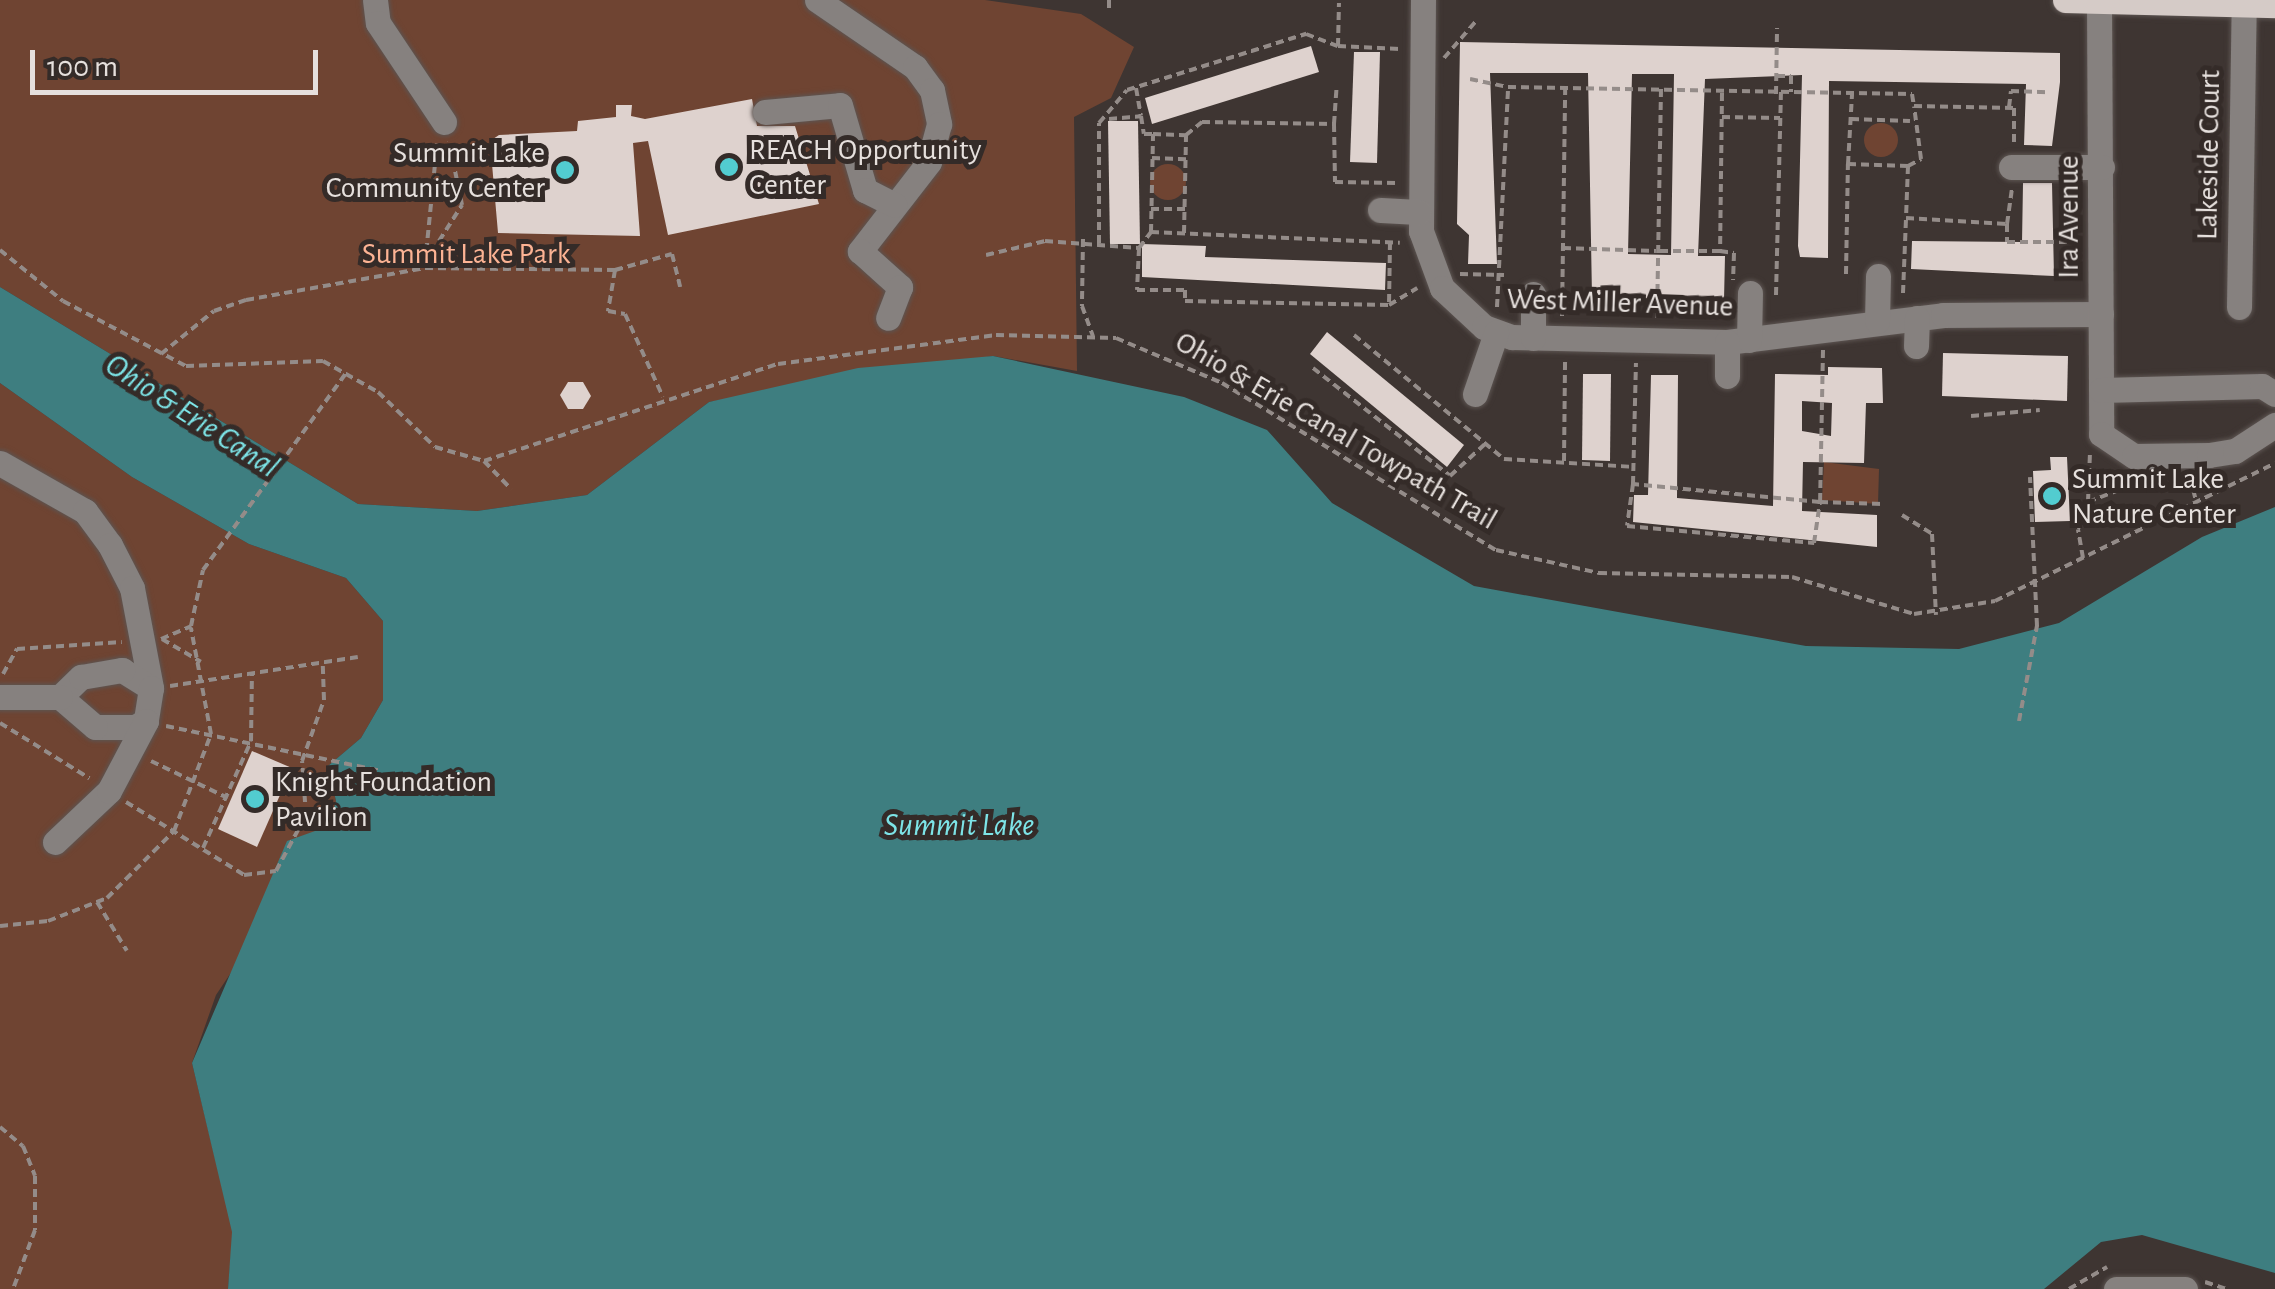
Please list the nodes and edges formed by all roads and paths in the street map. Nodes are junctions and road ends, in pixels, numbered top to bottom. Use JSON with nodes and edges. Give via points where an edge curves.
{"nodes":[{"id":1,"x":375,"y":0,"type":"edge"},
{"id":2,"x":817,"y":0,"type":"edge"},
{"id":3,"x":1108,"y":0,"type":"edge"},
{"id":4,"x":1423,"y":0,"type":"edge"},
{"id":5,"x":2065,"y":0,"type":"edge"},
{"id":6,"x":2099,"y":0,"type":"edge"},
{"id":7,"x":1339,"y":3,"type":"dead end"},
{"id":8,"x":2244,"y":4,"type":"junction"},
{"id":9,"x":2275,"y":5,"type":"edge"},
{"id":10,"x":1108,"y":8,"type":"dead end"},
{"id":11,"x":1476,"y":21,"type":"dead end"},
{"id":12,"x":1778,"y":28,"type":"dead end"},
{"id":13,"x":1338,"y":46,"type":"junction"},
{"id":14,"x":1400,"y":49,"type":"dead end"},
{"id":15,"x":1441,"y":62,"type":"dead end"},
{"id":16,"x":1776,"y":76,"type":"junction"},
{"id":17,"x":1470,"y":79,"type":"dead end"},
{"id":18,"x":1337,"y":85,"type":"dead end"},
{"id":19,"x":1508,"y":87,"type":"junction"},
{"id":20,"x":1565,"y":87,"type":"junction"},
{"id":21,"x":1136,"y":88,"type":"junction"},
{"id":22,"x":1660,"y":88,"type":"junction"},
{"id":23,"x":1790,"y":92,"type":"junction"},
{"id":24,"x":2048,"y":92,"type":"dead end"},
{"id":25,"x":1722,"y":93,"type":"junction"},
{"id":26,"x":1778,"y":93,"type":"junction"},
{"id":27,"x":1852,"y":94,"type":"junction"},
{"id":28,"x":1914,"y":106,"type":"junction"},
{"id":29,"x":2008,"y":107,"type":"junction"},
{"id":30,"x":766,"y":112,"type":"dead end"},
{"id":31,"x":1140,"y":116,"type":"junction"},
{"id":32,"x":1722,"y":117,"type":"junction"},
{"id":33,"x":1780,"y":118,"type":"junction"},
{"id":34,"x":1109,"y":119,"type":"junction"},
{"id":35,"x":1851,"y":119,"type":"junction"},
{"id":36,"x":1910,"y":121,"type":"junction"},
{"id":37,"x":444,"y":122,"type":"junction"},
{"id":38,"x":1334,"y":124,"type":"junction"},
{"id":39,"x":1153,"y":134,"type":"junction"},
{"id":40,"x":1186,"y":135,"type":"junction"},
{"id":41,"x":1152,"y":158,"type":"junction"},
{"id":42,"x":1186,"y":159,"type":"junction"},
{"id":43,"x":2020,"y":160,"type":"joint"},
{"id":44,"x":1848,"y":164,"type":"junction"},
{"id":45,"x":1908,"y":166,"type":"junction"},
{"id":46,"x":2102,"y":167,"type":"junction"},
{"id":47,"x":1397,"y":183,"type":"dead end"},
{"id":48,"x":894,"y":205,"type":"junction"},
{"id":49,"x":1152,"y":209,"type":"junction"},
{"id":50,"x":1185,"y":209,"type":"junction"},
{"id":51,"x":1380,"y":210,"type":"dead end"},
{"id":52,"x":1419,"y":212,"type":"junction"},
{"id":53,"x":1906,"y":218,"type":"junction"},
{"id":54,"x":1151,"y":232,"type":"junction"},
{"id":55,"x":1184,"y":234,"type":"junction"},
{"id":56,"x":1082,"y":239,"type":"junction"},
{"id":57,"x":1390,"y":242,"type":"junction"},
{"id":58,"x":2078,"y":242,"type":"dead end"},
{"id":59,"x":1400,"y":243,"type":"dead end"},
{"id":60,"x":1098,"y":244,"type":"junction"},
{"id":61,"x":1138,"y":248,"type":"junction"},
{"id":62,"x":1563,"y":248,"type":"junction"},
{"id":63,"x":0,"y":250,"type":"edge"},
{"id":64,"x":1658,"y":251,"type":"junction"},
{"id":65,"x":1720,"y":252,"type":"junction"},
{"id":66,"x":986,"y":254,"type":"dead end"},
{"id":67,"x":425,"y":266,"type":"junction"},
{"id":68,"x":615,"y":270,"type":"junction"},
{"id":69,"x":1456,"y":274,"type":"dead end"},
{"id":70,"x":1846,"y":274,"type":"dead end"},
{"id":71,"x":1504,"y":276,"type":"junction"},
{"id":72,"x":1878,"y":276,"type":"dead end"},
{"id":73,"x":680,"y":287,"type":"dead end"},
{"id":74,"x":1417,"y":288,"type":"dead end"},
{"id":75,"x":1741,"y":290,"type":"joint"},
{"id":76,"x":1903,"y":293,"type":"dead end"},
{"id":77,"x":1533,"y":294,"type":"dead end"},
{"id":78,"x":1776,"y":295,"type":"dead end"},
{"id":79,"x":1388,"y":305,"type":"junction"},
{"id":80,"x":2239,"y":307,"type":"dead end"},
{"id":81,"x":2101,"y":314,"type":"junction"},
{"id":82,"x":1562,"y":316,"type":"dead end"},
{"id":83,"x":888,"y":318,"type":"dead end"},
{"id":84,"x":1657,"y":318,"type":"dead end"},
{"id":85,"x":1917,"y":318,"type":"junction"},
{"id":86,"x":1497,"y":320,"type":"junction"},
{"id":87,"x":1877,"y":322,"type":"junction"},
{"id":88,"x":1354,"y":335,"type":"dead end"},
{"id":89,"x":1094,"y":336,"type":"junction"},
{"id":90,"x":1533,"y":338,"type":"junction"},
{"id":91,"x":1738,"y":341,"type":"junction"},
{"id":92,"x":1916,"y":346,"type":"dead end"},
{"id":93,"x":1823,"y":348,"type":"dead end"},
{"id":94,"x":162,"y":354,"type":"junction"},
{"id":95,"x":1565,"y":356,"type":"dead end"},
{"id":96,"x":650,"y":358,"type":"dead end"},
{"id":97,"x":1636,"y":358,"type":"dead end"},
{"id":98,"x":643,"y":361,"type":"junction"},
{"id":99,"x":1313,"y":368,"type":"dead end"},
{"id":100,"x":348,"y":372,"type":"junction"},
{"id":101,"x":1727,"y":376,"type":"dead end"},
{"id":102,"x":2101,"y":390,"type":"junction"},
{"id":103,"x":1475,"y":394,"type":"dead end"},
{"id":104,"x":2275,"y":394,"type":"edge"},
{"id":105,"x":663,"y":397,"type":"junction"},
{"id":106,"x":2040,"y":410,"type":"dead end"},
{"id":107,"x":1971,"y":416,"type":"dead end"},
{"id":108,"x":2275,"y":425,"type":"edge"},
{"id":109,"x":2096,"y":434,"type":"junction"},
{"id":110,"x":1485,"y":444,"type":"junction"},
{"id":111,"x":484,"y":461,"type":"junction"},
{"id":112,"x":1564,"y":461,"type":"junction"},
{"id":113,"x":0,"y":462,"type":"edge"},
{"id":114,"x":2275,"y":463,"type":"edge"},
{"id":115,"x":1634,"y":467,"type":"junction"},
{"id":116,"x":2030,"y":478,"type":"dead end"},
{"id":117,"x":1633,"y":484,"type":"junction"},
{"id":118,"x":2129,"y":486,"type":"dead end"},
{"id":119,"x":511,"y":489,"type":"dead end"},
{"id":120,"x":1820,"y":502,"type":"junction"},
{"id":121,"x":2088,"y":502,"type":"junction"},
{"id":122,"x":1883,"y":504,"type":"dead end"},
{"id":123,"x":1902,"y":516,"type":"dead end"},
{"id":124,"x":2083,"y":558,"type":"junction"},
{"id":125,"x":2034,"y":582,"type":"junction"},
{"id":126,"x":1936,"y":614,"type":"junction"},
{"id":127,"x":190,"y":626,"type":"junction"},
{"id":128,"x":154,"y":639,"type":"junction"},
{"id":129,"x":358,"y":657,"type":"dead end"},
{"id":130,"x":323,"y":662,"type":"junction"},
{"id":131,"x":204,"y":663,"type":"junction"},
{"id":132,"x":252,"y":674,"type":"junction"},
{"id":133,"x":206,"y":680,"type":"junction"},
{"id":134,"x":1,"y":687,"type":"edge"},
{"id":135,"x":151,"y":688,"type":"junction"},
{"id":136,"x":0,"y":696,"type":"edge"},
{"id":137,"x":60,"y":698,"type":"junction"},
{"id":138,"x":146,"y":721,"type":"junction"},
{"id":139,"x":2019,"y":722,"type":"dead end"},
{"id":140,"x":0,"y":723,"type":"edge"},
{"id":141,"x":212,"y":734,"type":"junction"},
{"id":142,"x":251,"y":741,"type":"junction"},
{"id":143,"x":133,"y":752,"type":"junction"},
{"id":144,"x":381,"y":771,"type":"dead end"},
{"id":145,"x":199,"y":785,"type":"junction"},
{"id":146,"x":109,"y":791,"type":"junction"},
{"id":147,"x":228,"y":798,"type":"junction"},
{"id":148,"x":174,"y":832,"type":"junction"},
{"id":149,"x":55,"y":842,"type":"dead end"},
{"id":150,"x":202,"y":849,"type":"junction"},
{"id":151,"x":97,"y":902,"type":"junction"},
{"id":152,"x":0,"y":926,"type":"edge"},
{"id":153,"x":126,"y":951,"type":"dead end"},
{"id":154,"x":0,"y":1127,"type":"edge"},
{"id":155,"x":14,"y":1289,"type":"edge"},
{"id":156,"x":2116,"y":1289,"type":"edge"},
{"id":157,"x":2185,"y":1289,"type":"edge"}],
"edges":[{"from":1,"to":37,"type":"street","via":[[378,24]]},
{"from":2,"to":48,"type":"street","via":[[915,67],[932,90],[939,124],[929,162]]},
{"from":3,"to":10,"type":"path"},
{"from":4,"to":52,"type":"street","name":"West Miller Avenue"},
{"from":5,"to":6,"type":"main road"},
{"from":6,"to":8,"type":"main road"},
{"from":6,"to":46,"type":"street","name":"Ira Avenue"},
{"from":7,"to":13,"type":"path"},
{"from":8,"to":9,"type":"main road"},
{"from":8,"to":80,"type":"street","name":"Lakeside Court"},
{"from":11,"to":15,"type":"path"},
{"from":12,"to":16,"type":"path"},
{"from":13,"to":14,"type":"path"},
{"from":13,"to":21,"type":"path","via":[[1306,34]]},
{"from":16,"to":23,"type":"path","via":[[1790,76]]},
{"from":16,"to":26,"type":"path"},
{"from":17,"to":19,"type":"path"},
{"from":18,"to":38,"type":"path"},
{"from":19,"to":20,"type":"path"},
{"from":19,"to":71,"type":"path"},
{"from":20,"to":22,"type":"path"},
{"from":20,"to":62,"type":"path"},
{"from":21,"to":31,"type":"path"},
{"from":21,"to":34,"type":"path"},
{"from":22,"to":25,"type":"path"},
{"from":22,"to":64,"type":"path"},
{"from":23,"to":26,"type":"path"},
{"from":23,"to":27,"type":"path"},
{"from":24,"to":29,"type":"path","via":[[2011,91]]},
{"from":25,"to":26,"type":"path"},
{"from":25,"to":32,"type":"path"},
{"from":26,"to":33,"type":"path"},
{"from":27,"to":28,"type":"path","via":[[1912,94]]},
{"from":27,"to":35,"type":"path"},
{"from":28,"to":29,"type":"path"},
{"from":28,"to":36,"type":"path"},
{"from":29,"to":43,"type":"path"},
{"from":30,"to":48,"type":"street","via":[[840,105],[865,190]]},
{"from":31,"to":34,"type":"path"},
{"from":31,"to":39,"type":"path","via":[[1144,134]]},
{"from":32,"to":33,"type":"path"},
{"from":32,"to":65,"type":"path"},
{"from":33,"to":78,"type":"path"},
{"from":34,"to":60,"type":"path","via":[[1099,124]]},
{"from":35,"to":36,"type":"path"},
{"from":35,"to":44,"type":"path"},
{"from":36,"to":45,"type":"path","via":[[1921,134],[1921,159]]},
{"from":37,"to":67,"type":"path","via":[[428,175]]},
{"from":37,"to":67,"type":"path","via":[[462,205]]},
{"from":38,"to":40,"type":"path","via":[[1202,122]]},
{"from":38,"to":47,"type":"path","via":[[1335,182]]},
{"from":39,"to":40,"type":"path"},
{"from":39,"to":41,"type":"path"},
{"from":40,"to":42,"type":"path"},
{"from":41,"to":42,"type":"path"},
{"from":41,"to":49,"type":"path"},
{"from":42,"to":50,"type":"path"},
{"from":43,"to":46,"type":"street"},
{"from":44,"to":45,"type":"path"},
{"from":44,"to":70,"type":"path"},
{"from":45,"to":53,"type":"path"},
{"from":46,"to":81,"type":"street","name":"Ira Avenue"},
{"from":48,"to":83,"type":"street","via":[[860,251],[900,286]]},
{"from":49,"to":50,"type":"path"},
{"from":49,"to":54,"type":"path"},
{"from":50,"to":55,"type":"path"},
{"from":51,"to":52,"type":"street"},
{"from":52,"to":86,"type":"street","name":"West Miller Avenue","via":[[1442,288]]},
{"from":53,"to":58,"type":"path","via":[[2007,224],[2006,242]]},
{"from":53,"to":76,"type":"path"},
{"from":54,"to":55,"type":"path"},
{"from":54,"to":61,"type":"path"},
{"from":55,"to":57,"type":"path"},
{"from":56,"to":60,"type":"path"},
{"from":56,"to":66,"type":"path"},
{"from":56,"to":89,"type":"path","via":[[1082,306]]},
{"from":57,"to":59,"type":"path"},
{"from":57,"to":79,"type":"path"},
{"from":60,"to":61,"type":"path"},
{"from":61,"to":79,"type":"path","via":[[1137,290],[1185,290],[1185,301]]},
{"from":62,"to":64,"type":"path"},
{"from":62,"to":82,"type":"path"},
{"from":63,"to":94,"type":"path","via":[[62,301]]},
{"from":64,"to":65,"type":"path"},
{"from":64,"to":84,"type":"path"},
{"from":65,"to":75,"type":"path","via":[[1734,253]]},
{"from":67,"to":68,"type":"path"},
{"from":67,"to":94,"type":"path","via":[[246,300],[214,311]]},
{"from":68,"to":73,"type":"path","via":[[672,254]]},
{"from":68,"to":98,"type":"path","via":[[608,311],[625,314]]},
{"from":69,"to":71,"type":"path"},
{"from":71,"to":86,"type":"path"},
{"from":72,"to":87,"type":"street"},
{"from":74,"to":79,"type":"path"},
{"from":75,"to":91,"type":"street"},
{"from":77,"to":90,"type":"street"},
{"from":81,"to":85,"type":"street","name":"West Miller Avenue"},
{"from":81,"to":102,"type":"street","name":"Ira Avenue"},
{"from":85,"to":87,"type":"street","name":"West Miller Avenue"},
{"from":85,"to":92,"type":"street"},
{"from":86,"to":90,"type":"street","name":"West Miller Avenue"},
{"from":86,"to":103,"type":"street"},
{"from":87,"to":91,"type":"street","name":"West Miller Avenue"},
{"from":88,"to":110,"type":"path"},
{"from":89,"to":105,"type":"path","name":"Ohio & Erie Canal Towpath Trail","via":[[892,346],[778,364]]},
{"from":89,"to":126,"type":"path","name":"Ohio & Erie Canal Towpath Trail","via":[[1190,366],[1496,550],[1599,574],[1792,576],[1893,611]]},
{"from":90,"to":91,"type":"street","name":"West Miller Avenue"},
{"from":91,"to":101,"type":"street"},
{"from":93,"to":120,"type":"path"},
{"from":94,"to":100,"type":"path","via":[[207,369],[299,358]]},
{"from":95,"to":112,"type":"path"},
{"from":96,"to":98,"type":"path"},
{"from":97,"to":115,"type":"path"},
{"from":98,"to":105,"type":"path"},
{"from":99,"to":110,"type":"path","via":[[1450,476]]},
{"from":100,"to":111,"type":"path","via":[[435,447]]},
{"from":100,"to":127,"type":"path","via":[[203,570]]},
{"from":102,"to":104,"type":"street","via":[[2262,386]]},
{"from":102,"to":109,"type":"street","name":"Ira Avenue"},
{"from":105,"to":111,"type":"path","name":"Ohio & Erie Canal Towpath Trail"},
{"from":106,"to":107,"type":"path"},
{"from":108,"to":109,"type":"street","via":[[2235,451],[2209,455],[2134,456]]},
{"from":109,"to":121,"type":"path"},
{"from":110,"to":112,"type":"path","via":[[1504,459]]},
{"from":111,"to":119,"type":"path"},
{"from":112,"to":115,"type":"path"},
{"from":113,"to":128,"type":"street","via":[[85,511]]},
{"from":114,"to":124,"type":"path","name":"Ohio & Erie Canal Towpath Trail"},
{"from":115,"to":117,"type":"path"},
{"from":116,"to":125,"type":"path"},
{"from":117,"to":120,"type":"path"},
{"from":117,"to":120,"type":"path","via":[[1627,526],[1724,540],[1814,543]]},
{"from":118,"to":121,"type":"path"},
{"from":120,"to":122,"type":"path"},
{"from":121,"to":124,"type":"path","via":[[2078,529]]},
{"from":123,"to":126,"type":"path","via":[[1932,534]]},
{"from":124,"to":125,"type":"path","name":"Ohio & Erie Canal Towpath Trail"},
{"from":125,"to":126,"type":"path","name":"Ohio & Erie Canal Towpath Trail"},
{"from":125,"to":139,"type":"path","via":[[2037,626]]},
{"from":127,"to":128,"type":"path"},
{"from":127,"to":131,"type":"path"},
{"from":128,"to":131,"type":"path"},
{"from":128,"to":134,"type":"path","via":[[17,649]]},
{"from":128,"to":135,"type":"street"},
{"from":129,"to":130,"type":"path"},
{"from":130,"to":132,"type":"path"},
{"from":130,"to":150,"type":"path","via":[[324,700],[302,761],[306,815],[276,871],[244,875]]},
{"from":131,"to":133,"type":"path"},
{"from":132,"to":133,"type":"path"},
{"from":132,"to":142,"type":"path"},
{"from":133,"to":135,"type":"path"},
{"from":133,"to":141,"type":"path"},
{"from":135,"to":137,"type":"street","via":[[104,669]]},
{"from":135,"to":138,"type":"street"},
{"from":136,"to":137,"type":"street"},
{"from":137,"to":138,"type":"street","via":[[95,727]]},
{"from":138,"to":141,"type":"path"},
{"from":138,"to":143,"type":"street"},
{"from":140,"to":146,"type":"path"},
{"from":141,"to":142,"type":"path"},
{"from":141,"to":145,"type":"path"},
{"from":142,"to":144,"type":"path"},
{"from":142,"to":147,"type":"path"},
{"from":143,"to":145,"type":"path"},
{"from":143,"to":146,"type":"street"},
{"from":145,"to":147,"type":"path"},
{"from":145,"to":148,"type":"path"},
{"from":146,"to":148,"type":"path"},
{"from":146,"to":149,"type":"street"},
{"from":147,"to":150,"type":"path"},
{"from":148,"to":150,"type":"path"},
{"from":148,"to":151,"type":"path"},
{"from":151,"to":152,"type":"path"},
{"from":151,"to":153,"type":"path"},
{"from":154,"to":155,"type":"path","via":[[23,1146],[35,1176],[35,1230]]},
{"from":156,"to":157,"type":"street"}]}
